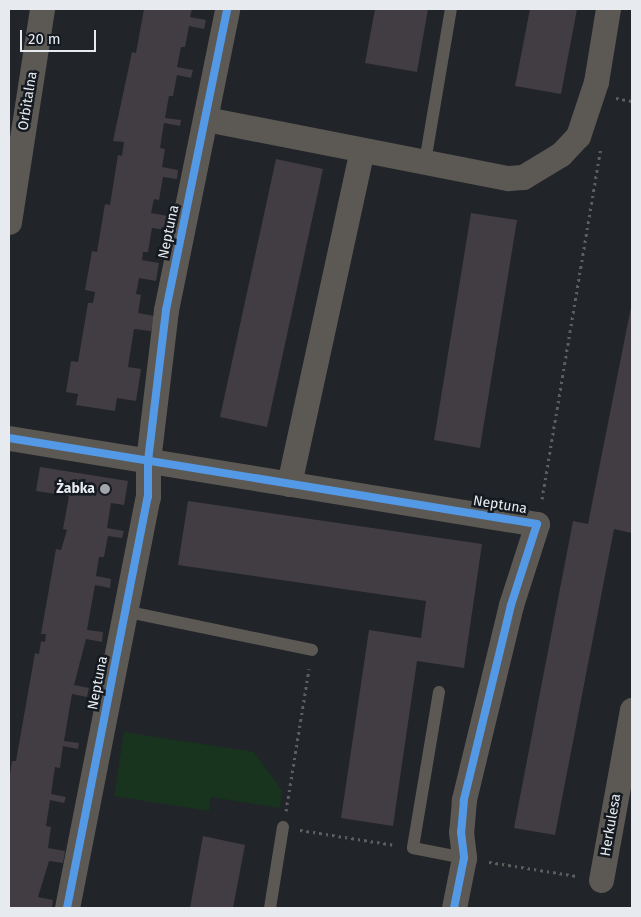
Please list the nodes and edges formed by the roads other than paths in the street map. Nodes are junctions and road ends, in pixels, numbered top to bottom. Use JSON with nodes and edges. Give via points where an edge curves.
{"nodes":[{"id":1,"x":42,"y":9,"type":"edge"},
{"id":2,"x":227,"y":9,"type":"edge"},
{"id":3,"x":451,"y":9,"type":"edge"},
{"id":4,"x":608,"y":9,"type":"edge"},
{"id":5,"x":206,"y":120,"type":"junction"},
{"id":6,"x":362,"y":150,"type":"junction"},
{"id":7,"x":425,"y":162,"type":"junction"},
{"id":8,"x":9,"y":222,"type":"edge"},
{"id":9,"x":9,"y":438,"type":"edge"},
{"id":10,"x":148,"y":461,"type":"junction"},
{"id":11,"x":289,"y":484,"type":"junction"},
{"id":12,"x":124,"y":611,"type":"junction"},
{"id":13,"x":312,"y":650,"type":"road end"},
{"id":14,"x":439,"y":692,"type":"dead end"},
{"id":15,"x":632,"y":710,"type":"edge"},
{"id":16,"x":284,"y":827,"type":"road end"},
{"id":17,"x":464,"y":858,"type":"junction"},
{"id":18,"x":601,"y":880,"type":"road end"},
{"id":19,"x":67,"y":908,"type":"edge"},
{"id":20,"x":270,"y":908,"type":"edge"},
{"id":21,"x":454,"y":908,"type":"edge"}],
"edges":[{"from":1,"to":8,"type":"street","name":"Orbitalna"},
{"from":2,"to":5,"type":"street","name":"Neptuna"},
{"from":3,"to":7,"type":"lane"},
{"from":4,"to":7,"type":"street","via":[[588,113],[578,136],[561,154],[523,177],[508,178]]},
{"from":5,"to":6,"type":"street"},
{"from":5,"to":10,"type":"street","name":"Neptuna","via":[[166,310]]},
{"from":6,"to":7,"type":"street"},
{"from":6,"to":11,"type":"street"},
{"from":9,"to":10,"type":"street","name":"Neptuna"},
{"from":10,"to":11,"type":"street","name":"Neptuna"},
{"from":10,"to":12,"type":"street","name":"Neptuna","via":[[148,497]]},
{"from":11,"to":17,"type":"street","name":"Neptuna","via":[[537,524],[511,605],[464,800],[461,832]]},
{"from":12,"to":13,"type":"lane"},
{"from":12,"to":19,"type":"street","name":"Neptuna"},
{"from":14,"to":17,"type":"lane","via":[[413,848]]},
{"from":15,"to":18,"type":"street","name":"Herkulesa"},
{"from":16,"to":20,"type":"lane"},
{"from":17,"to":21,"type":"street","name":"Neptuna"}]}
